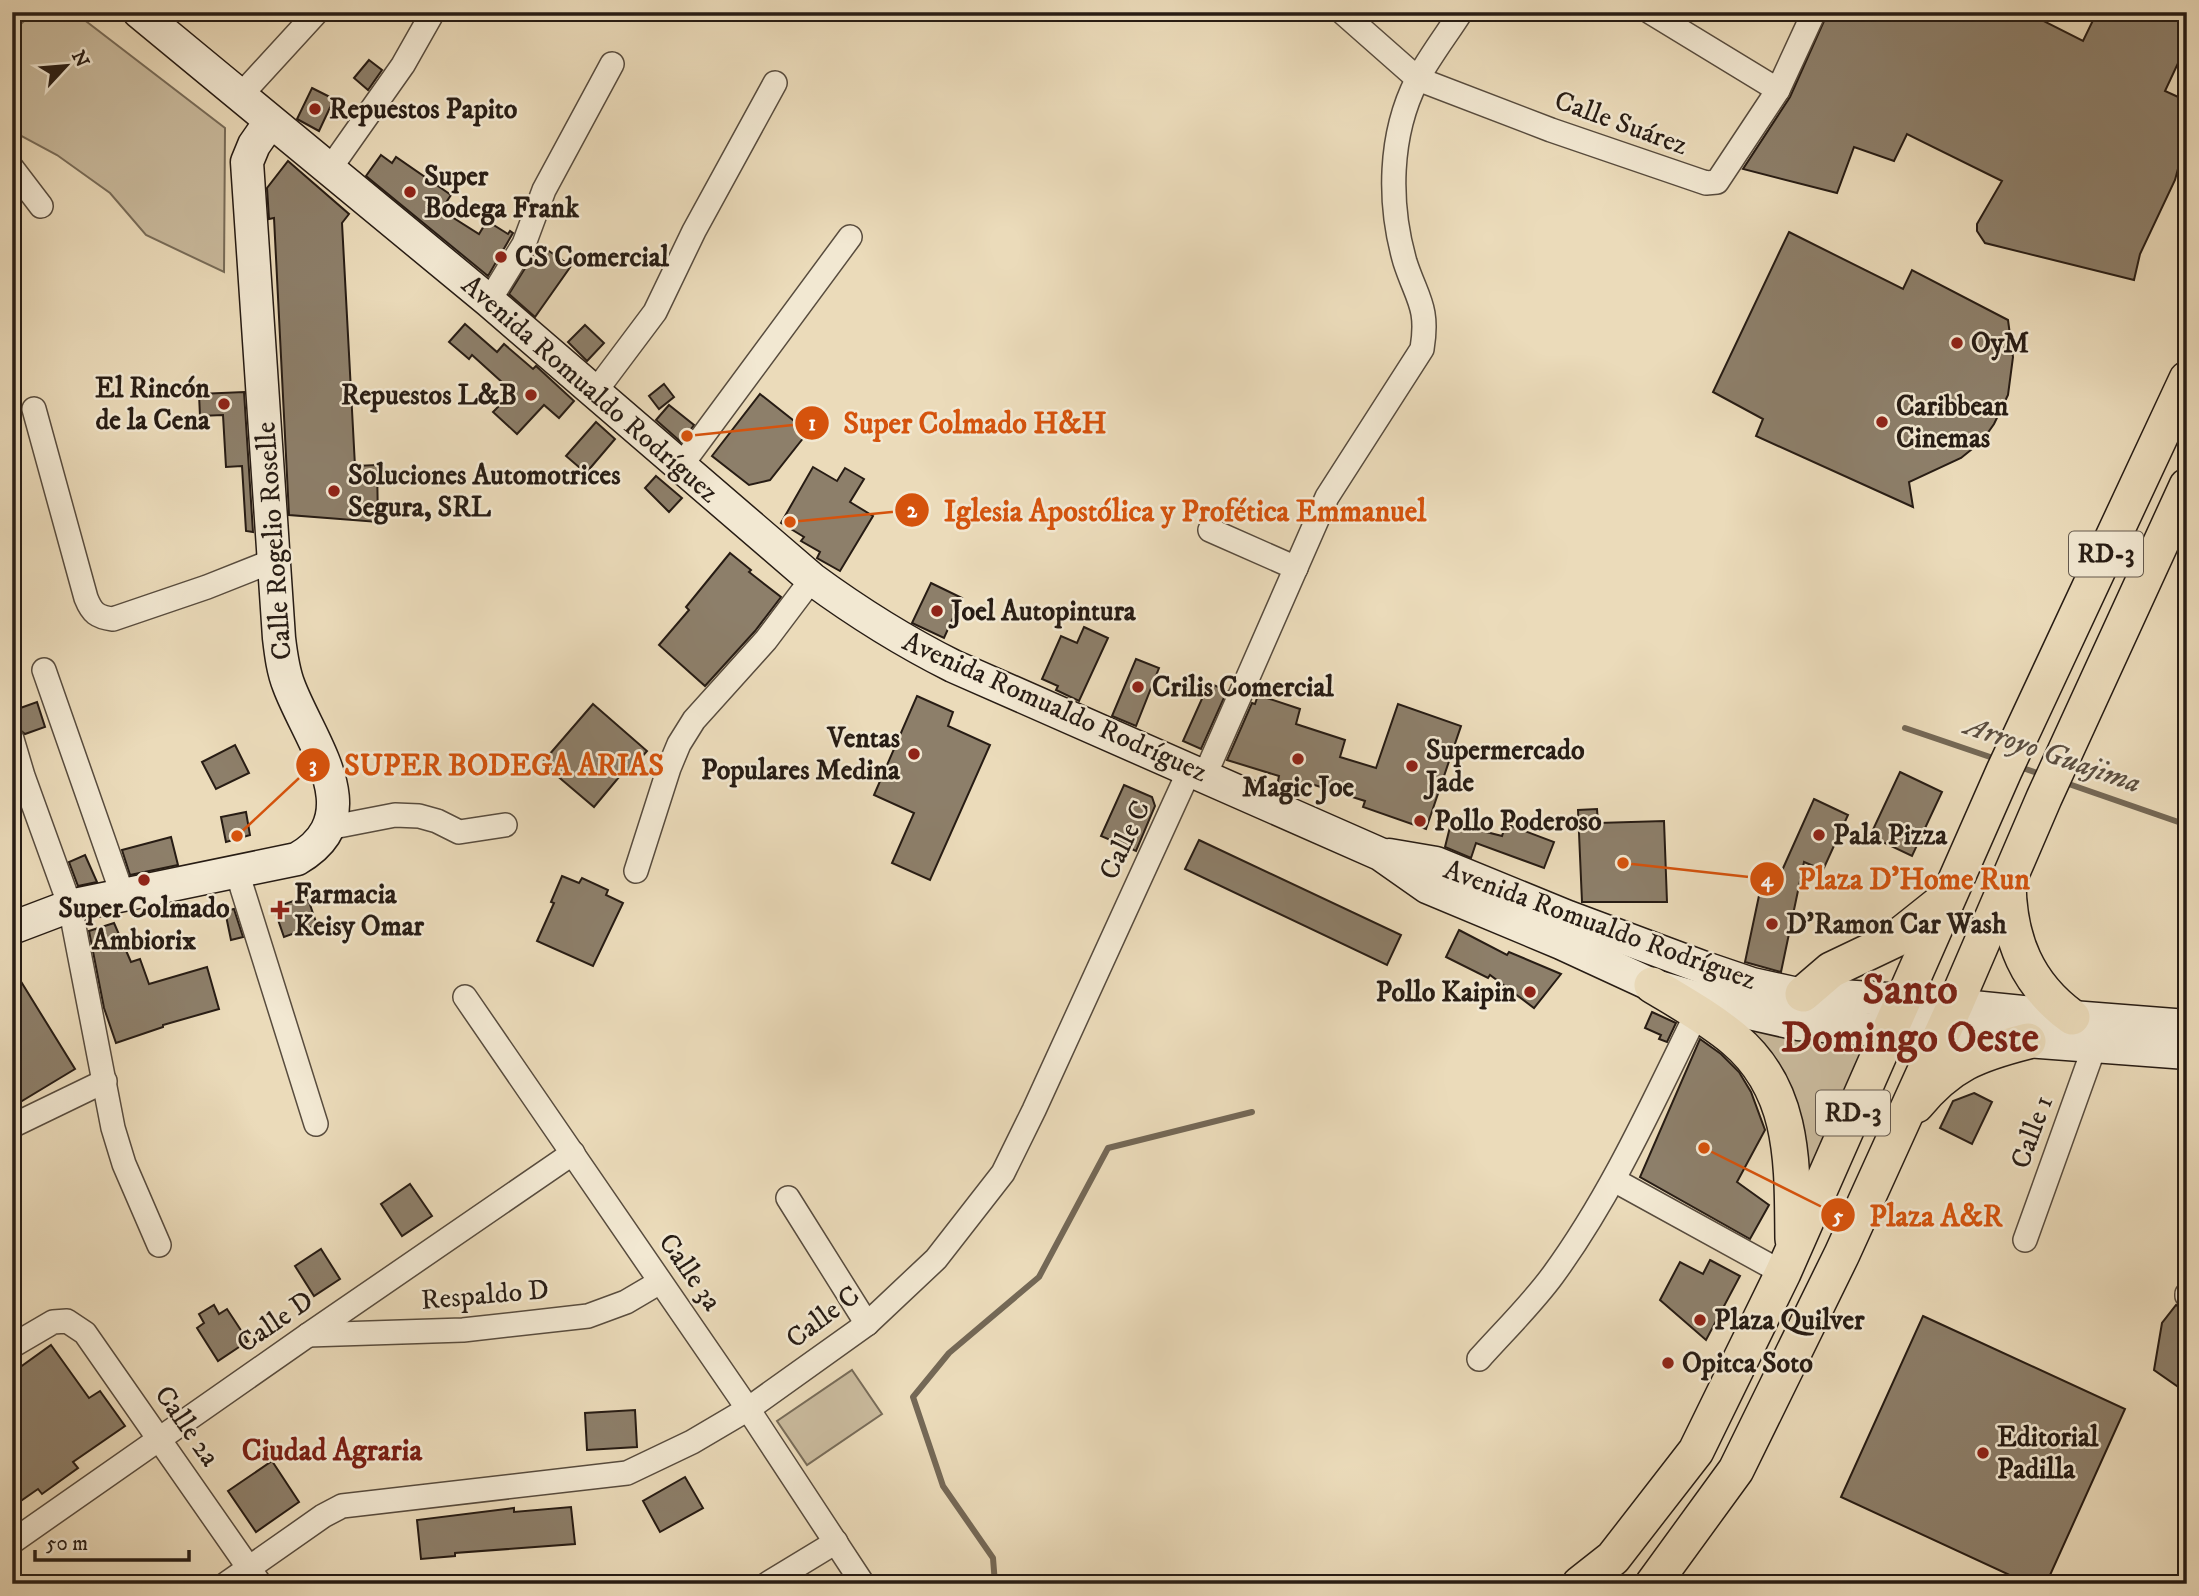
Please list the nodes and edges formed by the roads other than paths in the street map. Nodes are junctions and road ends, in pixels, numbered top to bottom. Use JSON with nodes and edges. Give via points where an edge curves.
{"nodes":[{"id":1,"x":139,"y":12,"type":"edge"},
{"id":2,"x":317,"y":12,"type":"edge"},
{"id":3,"x":433,"y":12,"type":"edge"},
{"id":4,"x":1342,"y":12,"type":"edge"},
{"id":5,"x":1461,"y":12,"type":"edge"},
{"id":6,"x":1650,"y":12,"type":"edge"},
{"id":7,"x":1814,"y":12,"type":"edge"},
{"id":8,"x":612,"y":64,"type":"dead end"},
{"id":9,"x":1418,"y":79,"type":"junction"},
{"id":10,"x":775,"y":83,"type":"dead end"},
{"id":11,"x":1778,"y":90,"type":"junction"},
{"id":12,"x":240,"y":96,"type":"junction"},
{"id":13,"x":270,"y":122,"type":"junction"},
{"id":14,"x":12,"y":168,"type":"edge"},
{"id":15,"x":329,"y":170,"type":"junction"},
{"id":16,"x":41,"y":206,"type":"dead end"},
{"id":17,"x":850,"y":237,"type":"dead end"},
{"id":18,"x":489,"y":301,"type":"junction"},
{"id":19,"x":2187,"y":379,"type":"edge"},
{"id":20,"x":595,"y":392,"type":"junction"},
{"id":21,"x":34,"y":409,"type":"dead end"},
{"id":22,"x":680,"y":467,"type":"junction"},
{"id":23,"x":2187,"y":486,"type":"edge"},
{"id":24,"x":1210,"y":530,"type":"dead end"},
{"id":25,"x":275,"y":560,"type":"junction"},
{"id":26,"x":1296,"y":568,"type":"junction"},
{"id":27,"x":812,"y":579,"type":"junction"},
{"id":28,"x":44,"y":670,"type":"dead end"},
{"id":29,"x":12,"y":739,"type":"edge"},
{"id":30,"x":1198,"y":772,"type":"junction"},
{"id":31,"x":505,"y":825,"type":"dead end"},
{"id":32,"x":328,"y":828,"type":"junction"},
{"id":33,"x":1380,"y":854,"type":"junction"},
{"id":34,"x":237,"y":872,"type":"junction"},
{"id":35,"x":636,"y":872,"type":"dead end"},
{"id":36,"x":2008,"y":878,"type":"junction"},
{"id":37,"x":1951,"y":894,"type":"junction"},
{"id":38,"x":123,"y":896,"type":"junction"},
{"id":39,"x":70,"y":906,"type":"junction"},
{"id":40,"x":12,"y":928,"type":"edge"},
{"id":41,"x":1652,"y":985,"type":"junction"},
{"id":42,"x":1803,"y":993,"type":"junction"},
{"id":43,"x":465,"y":997,"type":"dead end"},
{"id":44,"x":1903,"y":1000,"type":"junction"},
{"id":45,"x":1955,"y":1005,"type":"junction"},
{"id":46,"x":1697,"y":1013,"type":"junction"},
{"id":47,"x":2072,"y":1017,"type":"junction"},
{"id":48,"x":2187,"y":1026,"type":"edge"},
{"id":49,"x":1889,"y":1032,"type":"junction"},
{"id":50,"x":1940,"y":1036,"type":"junction"},
{"id":51,"x":2028,"y":1041,"type":"junction"},
{"id":52,"x":2095,"y":1045,"type":"junction"},
{"id":53,"x":2187,"y":1052,"type":"edge"},
{"id":54,"x":105,"y":1081,"type":"junction"},
{"id":55,"x":316,"y":1124,"type":"dead end"},
{"id":56,"x":12,"y":1126,"type":"edge"},
{"id":57,"x":1897,"y":1130,"type":"junction"},
{"id":58,"x":573,"y":1153,"type":"junction"},
{"id":59,"x":1614,"y":1180,"type":"junction"},
{"id":60,"x":788,"y":1198,"type":"dead end"},
{"id":61,"x":2025,"y":1240,"type":"dead end"},
{"id":62,"x":159,"y":1245,"type":"dead end"},
{"id":63,"x":1788,"y":1262,"type":"junction"},
{"id":64,"x":660,"y":1282,"type":"junction"},
{"id":65,"x":867,"y":1324,"type":"junction"},
{"id":66,"x":308,"y":1335,"type":"junction"},
{"id":67,"x":12,"y":1346,"type":"edge"},
{"id":68,"x":1479,"y":1359,"type":"dead end"},
{"id":69,"x":748,"y":1409,"type":"junction"},
{"id":70,"x":160,"y":1439,"type":"junction"},
{"id":71,"x":12,"y":1542,"type":"edge"},
{"id":72,"x":836,"y":1542,"type":"junction"},
{"id":73,"x":255,"y":1575,"type":"edge"},
{"id":74,"x":226,"y":1584,"type":"edge"},
{"id":75,"x":767,"y":1584,"type":"edge"},
{"id":76,"x":863,"y":1584,"type":"edge"},
{"id":77,"x":1580,"y":1584,"type":"edge"},
{"id":78,"x":1653,"y":1584,"type":"edge"}],
"edges":[{"from":1,"to":12,"type":"main road","name":"Avenida Romualdo Rodríguez"},
{"from":2,"to":12,"type":"street"},
{"from":3,"to":15,"type":"street","via":[[403,65]]},
{"from":4,"to":9,"type":"street","name":"Calle Suárez"},
{"from":5,"to":9,"type":"street","name":"Calle C"},
{"from":6,"to":11,"type":"street"},
{"from":7,"to":11,"type":"street","name":"Calle Suárez"},
{"from":8,"to":18,"type":"street","via":[[544,190],[524,244]]},
{"from":9,"to":11,"type":"street","name":"Calle Suárez","via":[[1706,183],[1717,182]]},
{"from":9,"to":26,"type":"street","name":"Calle C","via":[[1401,120],[1394,197],[1405,261],[1426,326],[1422,349],[1327,497]]},
{"from":10,"to":20,"type":"street","via":[[655,312]]},
{"from":12,"to":13,"type":"main road","name":"Avenida Romualdo Rodríguez"},
{"from":13,"to":15,"type":"main road","name":"Avenida Romualdo Rodríguez"},
{"from":13,"to":25,"type":"main road","name":"Calle Rogelio Roselle","via":[[247,162]]},
{"from":14,"to":16,"type":"street"},
{"from":15,"to":18,"type":"main road","name":"Avenida Romualdo Rodríguez"},
{"from":17,"to":22,"type":"street"},
{"from":18,"to":20,"type":"main road","name":"Avenida Romualdo Rodríguez"},
{"from":19,"to":37,"type":"main road","number":"RD-3"},
{"from":20,"to":22,"type":"main road","name":"Avenida Romualdo Rodríguez"},
{"from":21,"to":25,"type":"street","via":[[92,612],[113,619]]},
{"from":22,"to":27,"type":"main road","name":"Avenida Romualdo Rodríguez"},
{"from":23,"to":36,"type":"main road","number":"RD-3"},
{"from":24,"to":26,"type":"street"},
{"from":25,"to":32,"type":"main road","name":"Calle Rogelio Roselle","via":[[282,662],[288,686],[326,765],[334,801]]},
{"from":26,"to":30,"type":"street","name":"Calle C"},
{"from":27,"to":30,"type":"main road","name":"Avenida Romualdo Rodríguez","via":[[868,618],[953,666]]},
{"from":27,"to":35,"type":"street","via":[[679,744]]},
{"from":28,"to":38,"type":"street"},
{"from":29,"to":39,"type":"street"},
{"from":30,"to":33,"type":"main road","name":"Avenida Romualdo Rodríguez"},
{"from":30,"to":65,"type":"street","name":"Calle C","via":[[1003,1173],[936,1259]]},
{"from":31,"to":32,"type":"street","via":[[459,832],[419,816],[395,816]]},
{"from":32,"to":34,"type":"main road","via":[[314,849],[297,859]]},
{"from":33,"to":41,"type":"main road","name":"Avenida Romualdo Rodríguez","via":[[1427,887]]},
{"from":33,"to":42,"type":"main road","name":"Avenida Romualdo Rodríguez","via":[[1436,863],[1702,967],[1752,984]]},
{"from":34,"to":38,"type":"main road"},
{"from":34,"to":55,"type":"street"},
{"from":36,"to":45,"type":"main road","number":"RD-3"},
{"from":36,"to":47,"type":"main road","via":[[2013,932],[2022,957],[2052,1002]]},
{"from":37,"to":42,"type":"main road","via":[[1894,940],[1831,970]]},
{"from":37,"to":44,"type":"main road","number":"RD-3"},
{"from":38,"to":39,"type":"main road"},
{"from":39,"to":40,"type":"main road"},
{"from":39,"to":54,"type":"street"},
{"from":41,"to":46,"type":"main road"},
{"from":41,"to":49,"type":"main road","name":"Avenida Romualdo Rodríguez","via":[[1798,1024]]},
{"from":42,"to":44,"type":"main road","name":"Avenida Romualdo Rodríguez"},
{"from":43,"to":58,"type":"street","name":"Calle 3a"},
{"from":44,"to":45,"type":"main road","name":"Avenida Romualdo Rodríguez"},
{"from":44,"to":49,"type":"main road","number":"RD-3"},
{"from":45,"to":47,"type":"main road","name":"Avenida Romualdo Rodríguez"},
{"from":45,"to":50,"type":"main road","number":"RD-3"},
{"from":46,"to":59,"type":"street"},
{"from":46,"to":63,"type":"main road","via":[[1750,1055],[1777,1096],[1791,1157]]},
{"from":47,"to":48,"type":"main road","name":"Avenida Romualdo Rodríguez"},
{"from":49,"to":50,"type":"main road","name":"Avenida Romualdo Rodríguez"},
{"from":49,"to":63,"type":"main road","number":"RD-3"},
{"from":50,"to":51,"type":"main road","name":"Avenida Romualdo Rodríguez"},
{"from":50,"to":57,"type":"main road","number":"RD-3"},
{"from":51,"to":52,"type":"main road","name":"Avenida Romualdo Rodríguez"},
{"from":51,"to":57,"type":"main road","via":[[1965,1061],[1939,1079]]},
{"from":52,"to":53,"type":"main road","name":"Avenida Romualdo Rodríguez"},
{"from":52,"to":61,"type":"street","name":"Calle 1"},
{"from":54,"to":56,"type":"street"},
{"from":54,"to":62,"type":"street","via":[[124,1164]]},
{"from":57,"to":78,"type":"main road","number":"RD-3","via":[[1736,1470]]},
{"from":58,"to":64,"type":"street","name":"Calle 3a"},
{"from":58,"to":66,"type":"street","name":"Calle D"},
{"from":59,"to":63,"type":"street"},
{"from":59,"to":68,"type":"street","via":[[1552,1277]]},
{"from":60,"to":65,"type":"street"},
{"from":63,"to":77,"type":"main road","number":"RD-3","via":[[1696,1451],[1613,1558]]},
{"from":64,"to":66,"type":"street","name":"Respaldo D","via":[[626,1303],[588,1316],[463,1330]]},
{"from":64,"to":69,"type":"street","name":"Calle 3a"},
{"from":65,"to":69,"type":"street","name":"Calle C"},
{"from":66,"to":70,"type":"street","name":"Calle D"},
{"from":67,"to":70,"type":"street","name":"Calle 2a","via":[[52,1322],[67,1321],[85,1333]]},
{"from":69,"to":72,"type":"street","name":"Calle 3a"},
{"from":69,"to":73,"type":"street","name":"Calle C","via":[[692,1443],[627,1473],[342,1506],[323,1516]]},
{"from":70,"to":71,"type":"street","name":"Calle D"},
{"from":70,"to":73,"type":"street","name":"Calle 2a"},
{"from":72,"to":75,"type":"street"},
{"from":72,"to":76,"type":"street","name":"Calle 3a"},
{"from":73,"to":74,"type":"street","name":"Calle C"}]}
